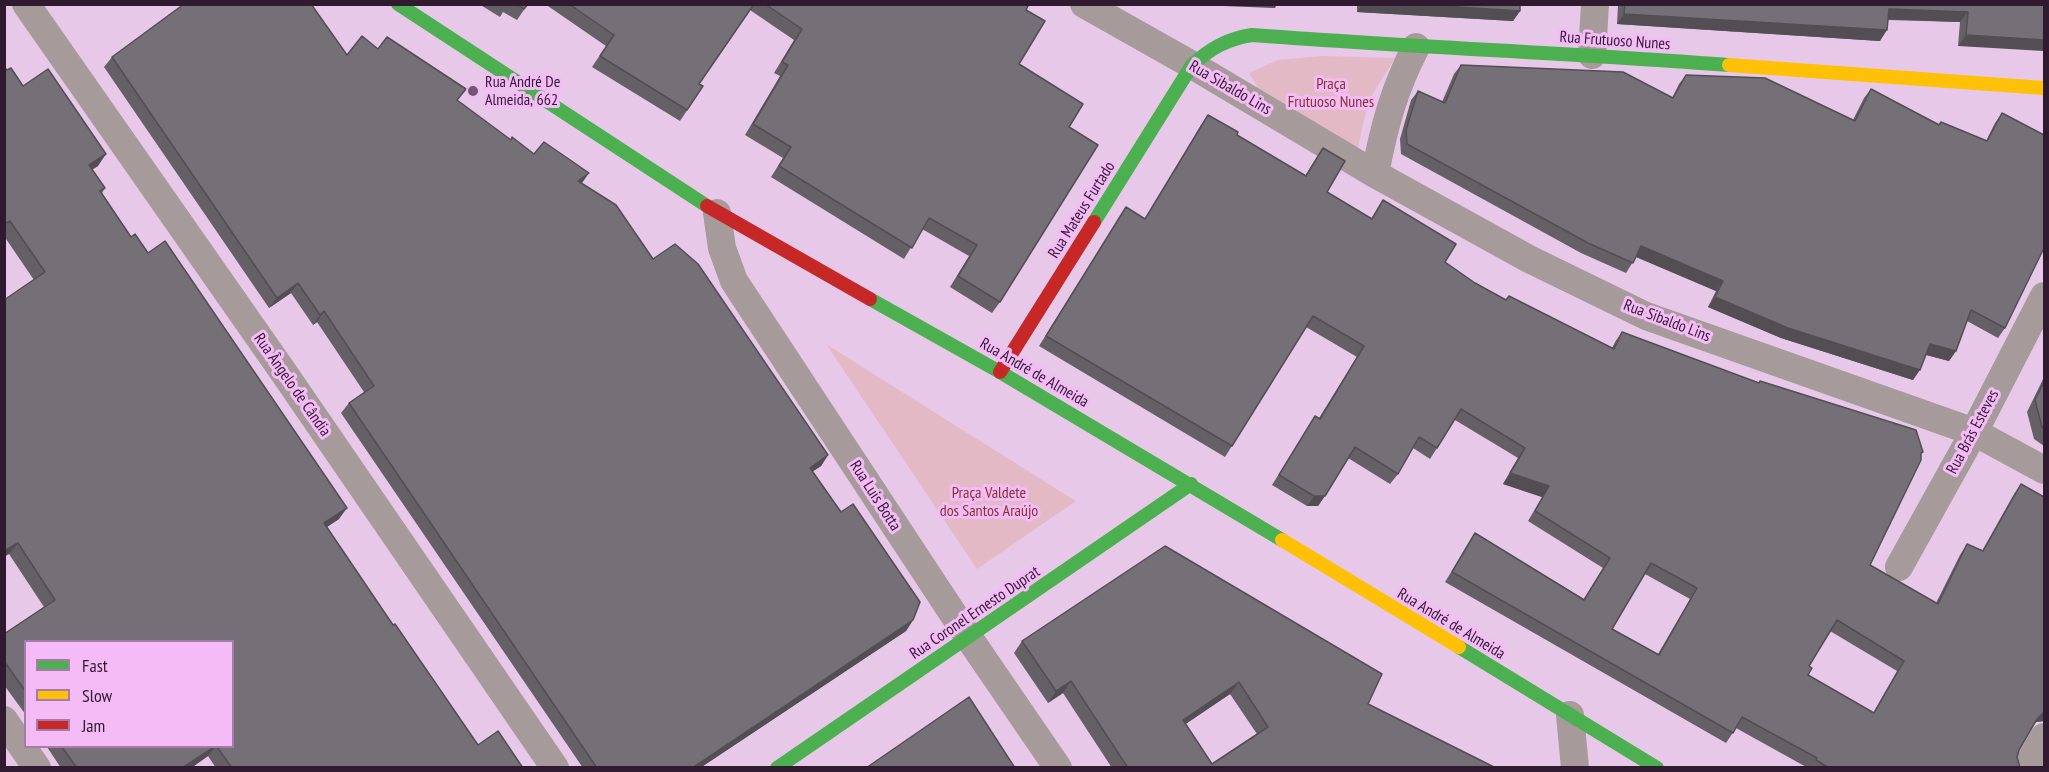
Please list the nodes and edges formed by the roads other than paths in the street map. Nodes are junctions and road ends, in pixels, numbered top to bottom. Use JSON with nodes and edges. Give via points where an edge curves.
{"nodes":[{"id":1,"x":26,"y":4,"type":"edge"},
{"id":2,"x":398,"y":4,"type":"edge"},
{"id":3,"x":1084,"y":4,"type":"edge"},
{"id":4,"x":1595,"y":4,"type":"edge"},
{"id":5,"x":1416,"y":47,"type":"junction"},
{"id":6,"x":1592,"y":55,"type":"junction"},
{"id":7,"x":1192,"y":65,"type":"junction"},
{"id":8,"x":2044,"y":88,"type":"edge"},
{"id":9,"x":1376,"y":174,"type":"junction"},
{"id":10,"x":717,"y":213,"type":"junction"},
{"id":11,"x":2044,"y":296,"type":"edge"},
{"id":12,"x":1000,"y":372,"type":"junction"},
{"id":13,"x":1974,"y":432,"type":"junction"},
{"id":14,"x":2044,"y":470,"type":"edge"},
{"id":15,"x":1191,"y":484,"type":"junction"},
{"id":16,"x":1899,"y":567,"type":"dead end"},
{"id":17,"x":969,"y":638,"type":"junction"},
{"id":18,"x":1570,"y":715,"type":"junction"},
{"id":19,"x":4,"y":720,"type":"edge"},
{"id":20,"x":2044,"y":737,"type":"edge"},
{"id":21,"x":37,"y":768,"type":"edge"},
{"id":22,"x":555,"y":768,"type":"edge"},
{"id":23,"x":777,"y":768,"type":"edge"},
{"id":24,"x":1058,"y":768,"type":"edge"},
{"id":25,"x":1575,"y":768,"type":"edge"},
{"id":26,"x":1657,"y":768,"type":"edge"},
{"id":27,"x":2026,"y":768,"type":"edge"}],
"edges":[{"from":1,"to":22,"type":"street","name":"Rua Ângelo de Cândia"},
{"from":2,"to":10,"type":"street","name":"Rua André de Almeida"},
{"from":3,"to":7,"type":"street","name":"Rua Sibaldo Lins"},
{"from":4,"to":6,"type":"street"},
{"from":5,"to":6,"type":"street","name":"Rua Frutuoso Nunes"},
{"from":5,"to":7,"type":"street","name":"Rua Frutuoso Nunes","via":[[1252,35],[1228,38]]},
{"from":5,"to":9,"type":"street","via":[[1390,105]]},
{"from":6,"to":8,"type":"street","name":"Rua Frutuoso Nunes"},
{"from":7,"to":9,"type":"street","name":"Rua Sibaldo Lins"},
{"from":7,"to":12,"type":"street","name":"Rua Mateus Furtado"},
{"from":9,"to":13,"type":"street","name":"Rua Sibaldo Lins","via":[[1528,259],[1646,316]]},
{"from":10,"to":12,"type":"street","name":"Rua André de Almeida"},
{"from":10,"to":17,"type":"street","name":"Rua Luis Botta","via":[[722,248],[734,280]]},
{"from":11,"to":13,"type":"street","name":"Rua Brás Esteves"},
{"from":12,"to":15,"type":"street","name":"Rua André de Almeida"},
{"from":13,"to":14,"type":"street","name":"Rua Sibaldo Lins"},
{"from":13,"to":16,"type":"street","name":"Rua Brás Esteves"},
{"from":15,"to":17,"type":"street","name":"Rua Coronel Ernesto Duprat"},
{"from":15,"to":18,"type":"street","name":"Rua André de Almeida"},
{"from":17,"to":23,"type":"street","name":"Rua Coronel Ernesto Duprat"},
{"from":17,"to":24,"type":"street","name":"Rua Luis Botta"},
{"from":18,"to":25,"type":"street"},
{"from":18,"to":26,"type":"street","name":"Rua André de Almeida"},
{"from":19,"to":21,"type":"street"},
{"from":20,"to":27,"type":"street"}]}
